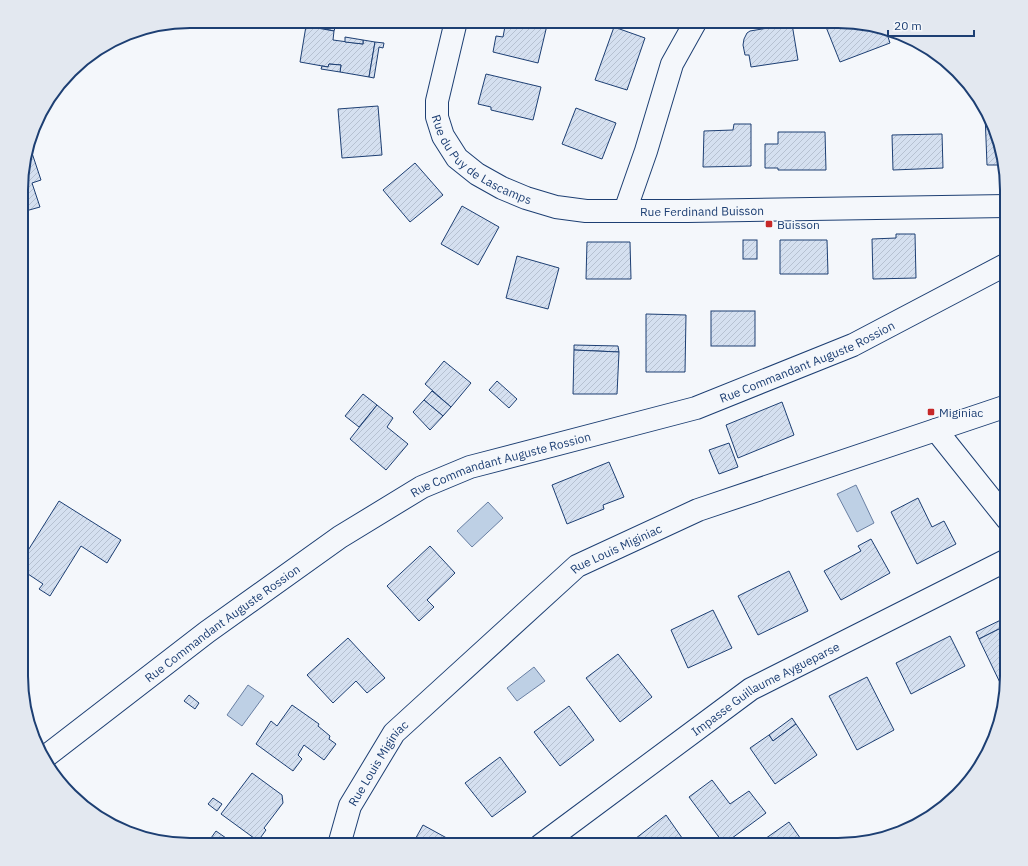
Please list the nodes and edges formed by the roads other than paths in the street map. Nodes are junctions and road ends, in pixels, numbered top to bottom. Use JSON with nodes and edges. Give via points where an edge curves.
{"nodes":[{"id":1,"x":454,"y":28,"type":"edge"},
{"id":2,"x":692,"y":28,"type":"edge"},
{"id":3,"x":1000,"y":206,"type":"edge"},
{"id":4,"x":625,"y":211,"type":"junction"},
{"id":5,"x":1000,"y":268,"type":"edge"},
{"id":6,"x":1000,"y":408,"type":"edge"},
{"id":7,"x":936,"y":430,"type":"junction"},
{"id":8,"x":1000,"y":510,"type":"edge"},
{"id":9,"x":1000,"y":564,"type":"edge"},
{"id":10,"x":48,"y":754,"type":"edge"},
{"id":11,"x":341,"y":838,"type":"edge"},
{"id":12,"x":550,"y":838,"type":"edge"}],
"edges":[{"from":1,"to":4,"type":"street","name":"Rue du Puy de Lascamps","via":[[437,101],[436,118],[443,136],[458,158],[477,174],[502,188],[556,208]]},
{"from":2,"to":4,"type":"street","name":"Rue Ferdinand Buisson","via":[[672,64]]},
{"from":3,"to":4,"type":"street","name":"Rue Ferdinand Buisson"},
{"from":5,"to":10,"type":"street","name":"Rue Commandant Auguste Rossion","via":[[853,345],[696,408],[470,467],[422,487],[334,542],[207,632]]},
{"from":6,"to":7,"type":"street","name":"Rue Louis Miginiac"},
{"from":7,"to":8,"type":"street"},
{"from":7,"to":11,"type":"street","name":"Rue Louis Miginiac","via":[[698,510],[577,566],[394,733],[350,806]]},
{"from":9,"to":12,"type":"street","name":"Impasse Guillaume Aygueparse","via":[[751,689]]}]}
